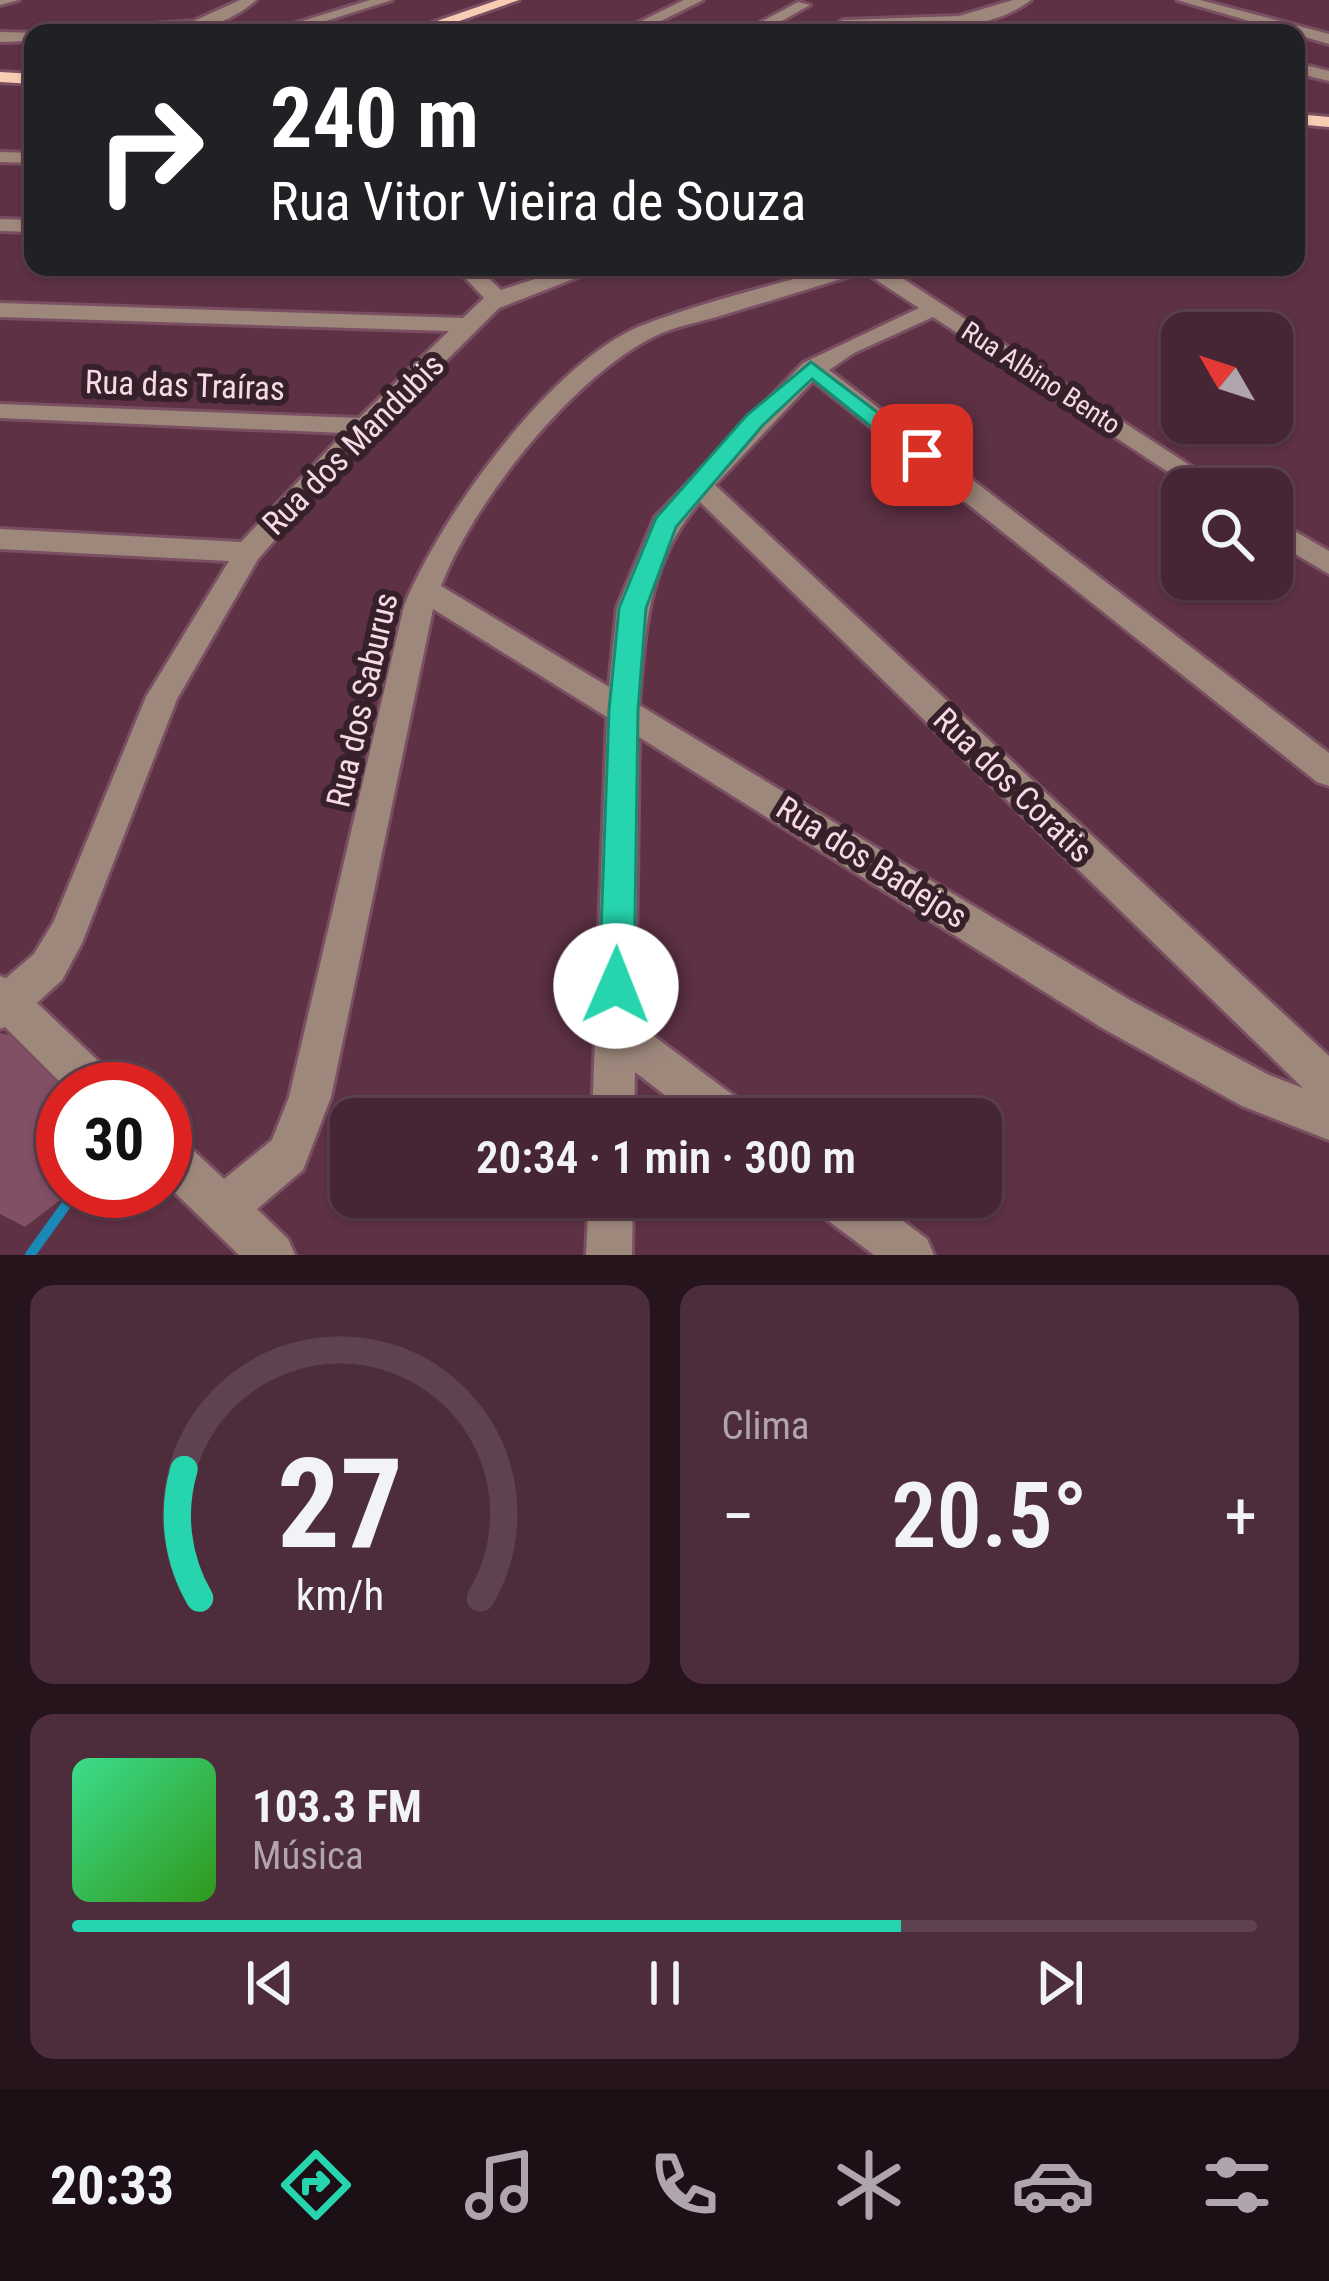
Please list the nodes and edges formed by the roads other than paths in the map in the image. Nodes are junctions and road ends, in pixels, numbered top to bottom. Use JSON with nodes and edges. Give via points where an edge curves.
{"nodes":[{"id":1,"x":12,"y":0,"type":"edge"},
{"id":2,"x":249,"y":0,"type":"edge"},
{"id":3,"x":385,"y":0,"type":"edge"},
{"id":4,"x":512,"y":0,"type":"edge"},
{"id":5,"x":697,"y":0,"type":"edge"},
{"id":6,"x":1024,"y":0,"type":"edge"},
{"id":7,"x":1184,"y":0,"type":"edge"},
{"id":8,"x":1226,"y":0,"type":"edge"},
{"id":9,"x":0,"y":1,"type":"edge"},
{"id":10,"x":803,"y":5,"type":"dead end"},
{"id":11,"x":870,"y":10,"type":"dead end"},
{"id":12,"x":1256,"y":19,"type":"junction"},
{"id":13,"x":843,"y":23,"type":"joint"},
{"id":14,"x":226,"y":24,"type":"edge"},
{"id":15,"x":303,"y":24,"type":"edge"},
{"id":16,"x":438,"y":24,"type":"edge"},
{"id":17,"x":645,"y":24,"type":"edge"},
{"id":18,"x":766,"y":24,"type":"edge"},
{"id":19,"x":1275,"y":24,"type":"edge"},
{"id":20,"x":475,"y":276,"type":"edge"},
{"id":21,"x":566,"y":276,"type":"edge"},
{"id":22,"x":827,"y":276,"type":"edge"},
{"id":23,"x":884,"y":276,"type":"edge"},
{"id":24,"x":498,"y":298,"type":"junction"},
{"id":25,"x":934,"y":309,"type":"junction"},
{"id":26,"x":0,"y":310,"type":"edge"},
{"id":27,"x":468,"y":325,"type":"junction"},
{"id":28,"x":811,"y":368,"type":"junction"},
{"id":29,"x":0,"y":411,"type":"edge"},
{"id":30,"x":367,"y":426,"type":"junction"},
{"id":31,"x":1180,"y":468,"type":"edge"},
{"id":32,"x":698,"y":484,"type":"junction"},
{"id":33,"x":0,"y":539,"type":"edge"},
{"id":34,"x":1293,"y":541,"type":"edge"},
{"id":35,"x":248,"y":552,"type":"junction"},
{"id":36,"x":1329,"y":564,"type":"edge"},
{"id":37,"x":424,"y":589,"type":"junction"},
{"id":38,"x":623,"y":710,"type":"junction"},
{"id":39,"x":1329,"y":772,"type":"edge"},
{"id":40,"x":2,"y":1003,"type":"edge"},
{"id":41,"x":615,"y":1032,"type":"junction"},
{"id":42,"x":67,"y":1062,"type":"edge"},
{"id":43,"x":1329,"y":1084,"type":"edge"},
{"id":44,"x":613,"y":1098,"type":"edge"},
{"id":45,"x":702,"y":1098,"type":"edge"},
{"id":46,"x":1329,"y":1119,"type":"edge"},
{"id":47,"x":192,"y":1178,"type":"edge"},
{"id":48,"x":224,"y":1208,"type":"junction"},
{"id":49,"x":610,"y":1218,"type":"edge"},
{"id":50,"x":862,"y":1218,"type":"edge"},
{"id":51,"x":272,"y":1255,"type":"edge"},
{"id":52,"x":609,"y":1255,"type":"edge"},
{"id":53,"x":911,"y":1255,"type":"edge"}],
"edges":[{"from":1,"to":9,"type":"street"},
{"from":2,"to":14,"type":"street"},
{"from":3,"to":15,"type":"street"},
{"from":4,"to":16,"type":"main road"},
{"from":5,"to":17,"type":"street"},
{"from":6,"to":13,"type":"street","via":[[986,16]]},
{"from":7,"to":12,"type":"street"},
{"from":8,"to":12,"type":"street"},
{"from":10,"to":18,"type":"street"},
{"from":11,"to":13,"type":"street"},
{"from":12,"to":19,"type":"street"},
{"from":20,"to":24,"type":"street"},
{"from":21,"to":24,"type":"street","name":"Rua dos Mandubis"},
{"from":22,"to":37,"type":"street","name":"Rua dos Saburus","via":[[627,342],[498,471],[460,520]]},
{"from":23,"to":25,"type":"street","name":"Rua Albino Bento"},
{"from":24,"to":27,"type":"street","name":"Rua dos Mandubis"},
{"from":25,"to":28,"type":"street"},
{"from":25,"to":31,"type":"street","name":"Rua Albino Bento"},
{"from":26,"to":27,"type":"street"},
{"from":27,"to":30,"type":"street","name":"Rua dos Mandubis"},
{"from":28,"to":32,"type":"street"},
{"from":28,"to":39,"type":"street"},
{"from":29,"to":30,"type":"street","name":"Rua das Traíras"},
{"from":30,"to":35,"type":"street","name":"Rua dos Mandubis"},
{"from":32,"to":38,"type":"street","via":[[665,524],[644,570],[632,608]]},
{"from":32,"to":43,"type":"street","name":"Rua dos Coratis"},
{"from":33,"to":35,"type":"street"},
{"from":34,"to":36,"type":"street"},
{"from":35,"to":40,"type":"street","name":"Rua dos Mandubis","via":[[154,714],[69,931],[48,968]]},
{"from":37,"to":38,"type":"street","name":"Rua dos Badejos"},
{"from":37,"to":48,"type":"street","name":"Rua dos Saburus","via":[[310,1096],[288,1155]]},
{"from":38,"to":41,"type":"street"},
{"from":38,"to":46,"type":"street","name":"Rua dos Badejos","via":[[1155,1036]]},
{"from":40,"to":42,"type":"street"},
{"from":41,"to":44,"type":"street"},
{"from":41,"to":45,"type":"street"},
{"from":47,"to":48,"type":"street"},
{"from":48,"to":51,"type":"street"},
{"from":49,"to":52,"type":"street"},
{"from":50,"to":53,"type":"street"}]}
